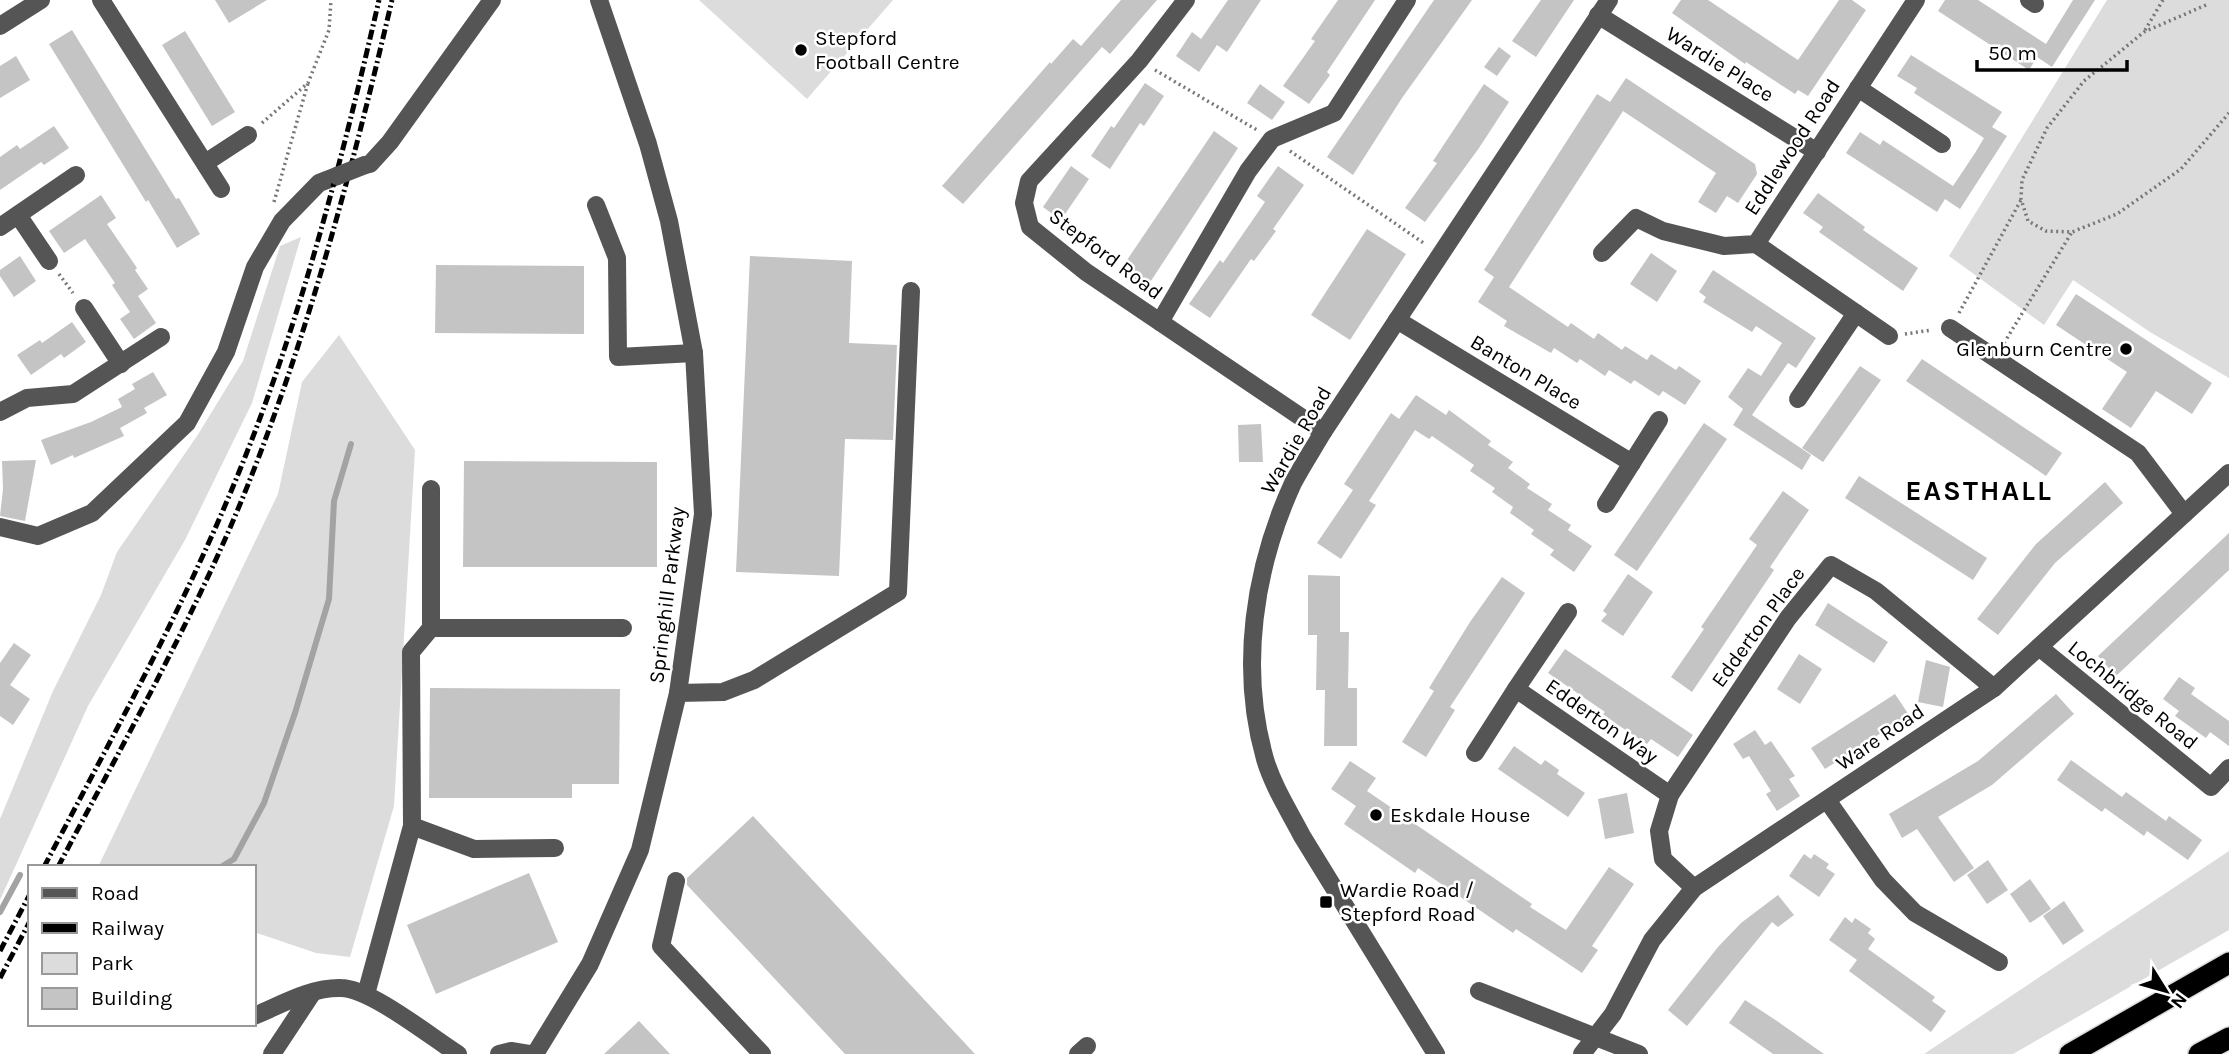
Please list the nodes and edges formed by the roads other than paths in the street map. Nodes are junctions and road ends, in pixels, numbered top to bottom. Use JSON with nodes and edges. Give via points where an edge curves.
{"nodes":[{"id":1,"x":41,"y":0,"type":"edge"},
{"id":2,"x":101,"y":0,"type":"edge"},
{"id":3,"x":492,"y":0,"type":"edge"},
{"id":4,"x":599,"y":0,"type":"edge"},
{"id":5,"x":1186,"y":0,"type":"edge"},
{"id":6,"x":1408,"y":0,"type":"edge"},
{"id":7,"x":1916,"y":0,"type":"edge"},
{"id":8,"x":1604,"y":8,"type":"edge"},
{"id":9,"x":0,"y":26,"type":"edge"},
{"id":10,"x":1858,"y":88,"type":"junction"},
{"id":11,"x":248,"y":135,"type":"road end"},
{"id":12,"x":1942,"y":144,"type":"dead end"},
{"id":13,"x":1816,"y":152,"type":"junction"},
{"id":14,"x":205,"y":163,"type":"junction"},
{"id":15,"x":76,"y":175,"type":"dead end"},
{"id":16,"x":221,"y":189,"type":"dead end"},
{"id":17,"x":596,"y":205,"type":"dead end"},
{"id":18,"x":18,"y":215,"type":"junction"},
{"id":19,"x":0,"y":227,"type":"edge"},
{"id":20,"x":1756,"y":244,"type":"junction"},
{"id":21,"x":1602,"y":253,"type":"dead end"},
{"id":22,"x":49,"y":261,"type":"road end"},
{"id":23,"x":911,"y":291,"type":"dead end"},
{"id":24,"x":83,"y":308,"type":"road end"},
{"id":25,"x":1856,"y":313,"type":"junction"},
{"id":26,"x":1397,"y":320,"type":"junction"},
{"id":27,"x":1160,"y":322,"type":"junction"},
{"id":28,"x":1950,"y":328,"type":"road end"},
{"id":29,"x":1889,"y":336,"type":"road end"},
{"id":30,"x":161,"y":337,"type":"dead end"},
{"id":31,"x":694,"y":353,"type":"junction"},
{"id":32,"x":121,"y":364,"type":"junction"},
{"id":33,"x":1798,"y":399,"type":"dead end"},
{"id":34,"x":0,"y":412,"type":"edge"},
{"id":35,"x":1659,"y":420,"type":"dead end"},
{"id":36,"x":1323,"y":432,"type":"junction"},
{"id":37,"x":1632,"y":463,"type":"junction"},
{"id":38,"x":2229,"y":473,"type":"edge"},
{"id":39,"x":431,"y":489,"type":"dead end"},
{"id":40,"x":1606,"y":504,"type":"dead end"},
{"id":41,"x":2184,"y":514,"type":"junction"},
{"id":42,"x":0,"y":527,"type":"edge"},
{"id":43,"x":1567,"y":612,"type":"dead end"},
{"id":44,"x":431,"y":628,"type":"junction"},
{"id":45,"x":622,"y":628,"type":"dead end"},
{"id":46,"x":2039,"y":647,"type":"junction"},
{"id":47,"x":1994,"y":688,"type":"junction"},
{"id":48,"x":1516,"y":689,"type":"junction"},
{"id":49,"x":678,"y":693,"type":"junction"},
{"id":50,"x":1475,"y":753,"type":"dead end"},
{"id":51,"x":2229,"y":768,"type":"edge"},
{"id":52,"x":1670,"y":795,"type":"junction"},
{"id":53,"x":1827,"y":800,"type":"junction"},
{"id":54,"x":412,"y":826,"type":"junction"},
{"id":55,"x":555,"y":848,"type":"dead end"},
{"id":56,"x":676,"y":881,"type":"dead end"},
{"id":57,"x":1694,"y":888,"type":"junction"},
{"id":58,"x":1999,"y":962,"type":"dead end"},
{"id":59,"x":2229,"y":963,"type":"edge"},
{"id":60,"x":1479,"y":991,"type":"dead end"},
{"id":61,"x":313,"y":992,"type":"junction"},
{"id":62,"x":366,"y":994,"type":"junction"},
{"id":63,"x":256,"y":1015,"type":"edge"},
{"id":64,"x":1596,"y":1035,"type":"junction"},
{"id":65,"x":2229,"y":1038,"type":"edge"},
{"id":66,"x":272,"y":1054,"type":"edge"},
{"id":67,"x":458,"y":1054,"type":"edge"},
{"id":68,"x":499,"y":1054,"type":"edge"},
{"id":69,"x":529,"y":1054,"type":"edge"},
{"id":70,"x":535,"y":1054,"type":"edge"},
{"id":71,"x":762,"y":1054,"type":"edge"},
{"id":72,"x":1436,"y":1054,"type":"edge"},
{"id":73,"x":1582,"y":1054,"type":"edge"},
{"id":74,"x":1639,"y":1054,"type":"edge"},
{"id":75,"x":2070,"y":1054,"type":"edge"},
{"id":76,"x":2199,"y":1054,"type":"edge"}],
"edges":[{"from":1,"to":9,"type":"street"},
{"from":2,"to":14,"type":"street"},
{"from":3,"to":42,"type":"street","bridge":true,"via":[[370,164],[319,183],[282,221],[255,267],[226,352],[187,423],[92,513],[38,536]]},
{"from":4,"to":31,"type":"street","name":"Springhill Parkway","via":[[669,220]]},
{"from":5,"to":27,"type":"street","name":"Stepford Road","via":[[1139,61],[1029,181],[1024,203],[1030,227]]},
{"from":6,"to":27,"type":"street","via":[[1334,113],[1272,139],[1248,171]]},
{"from":7,"to":10,"type":"street","name":"Eddlewood Road"},
{"from":8,"to":13,"type":"street","name":"Wardie Place"},
{"from":8,"to":26,"type":"street","name":"Wardie Road"},
{"from":10,"to":12,"type":"street"},
{"from":10,"to":13,"type":"street","name":"Eddlewood Road"},
{"from":11,"to":14,"type":"street"},
{"from":13,"to":20,"type":"street","name":"Eddlewood Road"},
{"from":14,"to":16,"type":"street"},
{"from":15,"to":18,"type":"street"},
{"from":17,"to":31,"type":"street","via":[[617,258],[618,357]]},
{"from":18,"to":19,"type":"street"},
{"from":18,"to":22,"type":"street"},
{"from":20,"to":21,"type":"street","name":"Eddlewood Road","via":[[1724,246],[1663,231],[1636,218]]},
{"from":20,"to":25,"type":"street"},
{"from":23,"to":49,"type":"street","via":[[898,592],[754,680],[723,692]]},
{"from":24,"to":32,"type":"street"},
{"from":25,"to":29,"type":"street"},
{"from":25,"to":33,"type":"street"},
{"from":26,"to":36,"type":"street","name":"Wardie Road"},
{"from":26,"to":37,"type":"street","name":"Banton Place"},
{"from":27,"to":36,"type":"street","name":"Stepford Road"},
{"from":28,"to":41,"type":"street","via":[[2137,453]]},
{"from":30,"to":32,"type":"street"},
{"from":31,"to":49,"type":"street","name":"Springhill Parkway","via":[[703,514]]},
{"from":32,"to":34,"type":"street","via":[[73,394],[27,397]]},
{"from":35,"to":37,"type":"street"},
{"from":36,"to":72,"type":"street","name":"Wardie Road","via":[[1294,481],[1261,580],[1253,632],[1256,720],[1282,799]]},
{"from":37,"to":40,"type":"street"},
{"from":38,"to":41,"type":"street","name":"Ware Road"},
{"from":39,"to":44,"type":"street"},
{"from":41,"to":46,"type":"street","name":"Ware Road"},
{"from":43,"to":48,"type":"street","name":"Edderton Way"},
{"from":44,"to":45,"type":"street"},
{"from":44,"to":54,"type":"street","via":[[411,652]]},
{"from":46,"to":47,"type":"street","name":"Ware Road"},
{"from":46,"to":51,"type":"street","name":"Lochbridge Road","via":[[2211,787]]},
{"from":47,"to":52,"type":"street","name":"Edderton Place","via":[[1876,591],[1832,565],[1788,618]]},
{"from":47,"to":53,"type":"street","name":"Ware Road"},
{"from":48,"to":50,"type":"street"},
{"from":48,"to":52,"type":"street","name":"Edderton Way"},
{"from":49,"to":70,"type":"street","name":"Springhill Parkway","via":[[640,850],[590,964]]},
{"from":52,"to":57,"type":"street","name":"Edderton Place","via":[[1659,831],[1662,859]]},
{"from":53,"to":57,"type":"street","name":"Ware Road"},
{"from":53,"to":58,"type":"street","via":[[1883,880],[1915,913]]},
{"from":54,"to":55,"type":"street","via":[[474,849]]},
{"from":54,"to":62,"type":"street"},
{"from":56,"to":71,"type":"street","via":[[660,946]]},
{"from":57,"to":64,"type":"street","name":"Ware Road","via":[[1652,940],[1613,1014]]},
{"from":59,"to":75,"type":"highway"},
{"from":60,"to":64,"type":"street"},
{"from":61,"to":62,"type":"street","via":[[342,988]]},
{"from":61,"to":63,"type":"street"},
{"from":61,"to":66,"type":"street"},
{"from":62,"to":67,"type":"street"},
{"from":64,"to":73,"type":"street","name":"Ware Road"},
{"from":64,"to":74,"type":"street"},
{"from":65,"to":76,"type":"highway"},
{"from":68,"to":69,"type":"street"}]}
